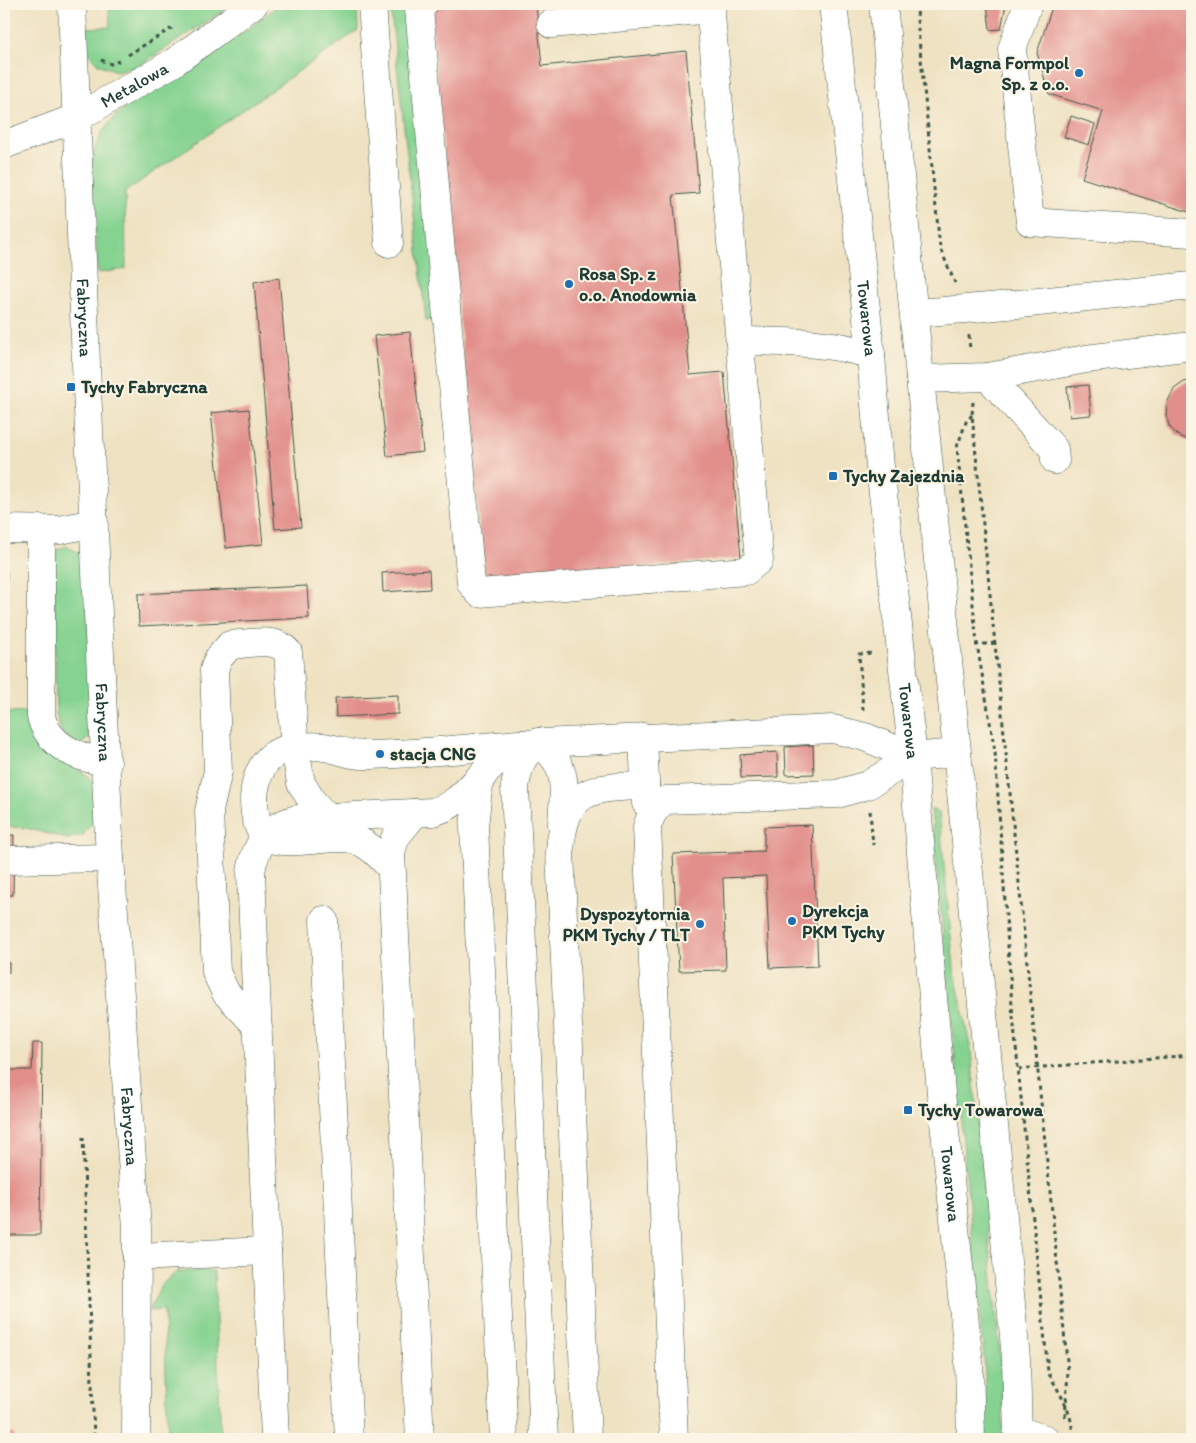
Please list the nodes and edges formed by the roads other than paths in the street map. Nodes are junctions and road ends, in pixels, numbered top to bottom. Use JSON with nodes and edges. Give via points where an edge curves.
{"nodes":[{"id":1,"x":72,"y":4,"type":"edge"},
{"id":2,"x":254,"y":4,"type":"edge"},
{"id":3,"x":372,"y":4,"type":"edge"},
{"id":4,"x":424,"y":4,"type":"edge"},
{"id":5,"x":834,"y":4,"type":"edge"},
{"id":6,"x":883,"y":4,"type":"edge"},
{"id":7,"x":1028,"y":4,"type":"edge"},
{"id":8,"x":711,"y":7,"type":"edge"},
{"id":9,"x":551,"y":24,"type":"dead end"},
{"id":10,"x":78,"y":117,"type":"junction"},
{"id":11,"x":4,"y":145,"type":"edge"},
{"id":12,"x":1192,"y":233,"type":"edge"},
{"id":13,"x":388,"y":243,"type":"dead end"},
{"id":14,"x":1192,"y":286,"type":"edge"},
{"id":15,"x":914,"y":313,"type":"junction"},
{"id":16,"x":740,"y":341,"type":"junction"},
{"id":17,"x":1192,"y":346,"type":"edge"},
{"id":18,"x":871,"y":355,"type":"junction"},
{"id":19,"x":920,"y":379,"type":"junction"},
{"id":20,"x":981,"y":388,"type":"junction"},
{"id":21,"x":1055,"y":460,"type":"dead end"},
{"id":22,"x":94,"y":523,"type":"junction"},
{"id":23,"x":4,"y":528,"type":"edge"},
{"id":24,"x":41,"y":529,"type":"junction"},
{"id":25,"x":643,"y":737,"type":"junction"},
{"id":26,"x":530,"y":743,"type":"junction"},
{"id":27,"x":295,"y":748,"type":"junction"},
{"id":28,"x":956,"y":753,"type":"junction"},
{"id":29,"x":913,"y":757,"type":"junction"},
{"id":30,"x":107,"y":762,"type":"junction"},
{"id":31,"x":485,"y":771,"type":"junction"},
{"id":32,"x":646,"y":786,"type":"junction"},
{"id":33,"x":415,"y":813,"type":"junction"},
{"id":34,"x":332,"y":817,"type":"junction"},
{"id":35,"x":647,"y":827,"type":"junction"},
{"id":36,"x":561,"y":831,"type":"junction"},
{"id":37,"x":266,"y":836,"type":"junction"},
{"id":38,"x":110,"y":858,"type":"junction"},
{"id":39,"x":4,"y":860,"type":"edge"},
{"id":40,"x":391,"y":868,"type":"junction"},
{"id":41,"x":324,"y":920,"type":"dead end"},
{"id":42,"x":258,"y":1027,"type":"junction"},
{"id":43,"x":267,"y":1251,"type":"junction"},
{"id":44,"x":137,"y":1257,"type":"junction"},
{"id":45,"x":1055,"y":1434,"type":"edge"},
{"id":46,"x":1018,"y":1435,"type":"edge"},
{"id":47,"x":136,"y":1439,"type":"edge"},
{"id":48,"x":276,"y":1439,"type":"edge"},
{"id":49,"x":349,"y":1439,"type":"edge"},
{"id":50,"x":420,"y":1439,"type":"edge"},
{"id":51,"x":504,"y":1439,"type":"edge"},
{"id":52,"x":544,"y":1439,"type":"edge"},
{"id":53,"x":587,"y":1439,"type":"edge"},
{"id":54,"x":674,"y":1439,"type":"edge"},
{"id":55,"x":971,"y":1439,"type":"edge"}],
"edges":[{"from":1,"to":10,"type":"street","name":"Fabryczna"},
{"from":2,"to":10,"type":"street","name":"Metalowa","via":[[173,63]]},
{"from":3,"to":13,"type":"street"},
{"from":4,"to":16,"type":"street","via":[[419,9],[471,583],[479,593],[746,571],[759,560]]},
{"from":5,"to":18,"type":"street","name":"Towarowa"},
{"from":6,"to":15,"type":"street"},
{"from":7,"to":12,"type":"street","via":[[1012,49],[1030,222]]},
{"from":8,"to":9,"type":"street"},
{"from":8,"to":16,"type":"street"},
{"from":10,"to":11,"type":"street","name":"Metalowa"},
{"from":10,"to":22,"type":"street","name":"Fabryczna"},
{"from":14,"to":15,"type":"street"},
{"from":15,"to":19,"type":"street"},
{"from":16,"to":18,"type":"street","via":[[820,345]]},
{"from":17,"to":20,"type":"street","via":[[1086,359]]},
{"from":18,"to":29,"type":"street","name":"Towarowa","via":[[880,467]]},
{"from":19,"to":20,"type":"street"},
{"from":19,"to":28,"type":"street"},
{"from":20,"to":21,"type":"street","via":[[1054,449]]},
{"from":22,"to":24,"type":"street","via":[[60,530]]},
{"from":22,"to":30,"type":"street","name":"Fabryczna"},
{"from":23,"to":24,"type":"street"},
{"from":24,"to":30,"type":"street","via":[[41,717],[45,731],[56,744],[92,760]]},
{"from":25,"to":26,"type":"street"},
{"from":25,"to":29,"type":"street","via":[[833,729],[865,737]]},
{"from":25,"to":32,"type":"street"},
{"from":26,"to":27,"type":"street","via":[[361,756],[328,747]]},
{"from":26,"to":31,"type":"street","via":[[502,756]]},
{"from":26,"to":36,"type":"street","via":[[552,752],[560,763],[564,792]]},
{"from":26,"to":52,"type":"street","via":[[515,787]]},
{"from":27,"to":34,"type":"street","via":[[301,783],[312,801]]},
{"from":27,"to":37,"type":"street","via":[[273,754],[259,773],[254,804],[256,818]]},
{"from":27,"to":42,"type":"street","via":[[288,652],[274,642],[230,645],[218,659],[214,670],[218,771],[209,811],[216,972],[226,993]]},
{"from":28,"to":29,"type":"street"},
{"from":28,"to":46,"type":"street","via":[[1016,1359]]},
{"from":29,"to":35,"type":"street","via":[[868,785],[837,794],[666,800],[656,806]]},
{"from":29,"to":55,"type":"street","name":"Towarowa","via":[[941,1093],[969,1363]]},
{"from":30,"to":38,"type":"street","name":"Fabryczna"},
{"from":31,"to":33,"type":"street","via":[[455,802],[438,811]]},
{"from":31,"to":51,"type":"street","via":[[478,789],[474,827]]},
{"from":32,"to":35,"type":"street"},
{"from":32,"to":36,"type":"street","via":[[609,786],[581,796],[568,811]]},
{"from":33,"to":34,"type":"street"},
{"from":33,"to":40,"type":"street","via":[[395,838]]},
{"from":34,"to":37,"type":"street","via":[[285,822]]},
{"from":35,"to":54,"type":"street"},
{"from":36,"to":53,"type":"street"},
{"from":37,"to":40,"type":"street","via":[[277,842],[355,840],[367,846]]},
{"from":37,"to":42,"type":"street","via":[[254,854],[251,872]]},
{"from":38,"to":39,"type":"street"},
{"from":38,"to":44,"type":"street","name":"Fabryczna"},
{"from":40,"to":50,"type":"street"},
{"from":41,"to":49,"type":"street"},
{"from":42,"to":43,"type":"street"},
{"from":43,"to":44,"type":"street"},
{"from":43,"to":48,"type":"street"},
{"from":44,"to":47,"type":"street","name":"Fabryczna"},
{"from":45,"to":46,"type":"street"}]}
